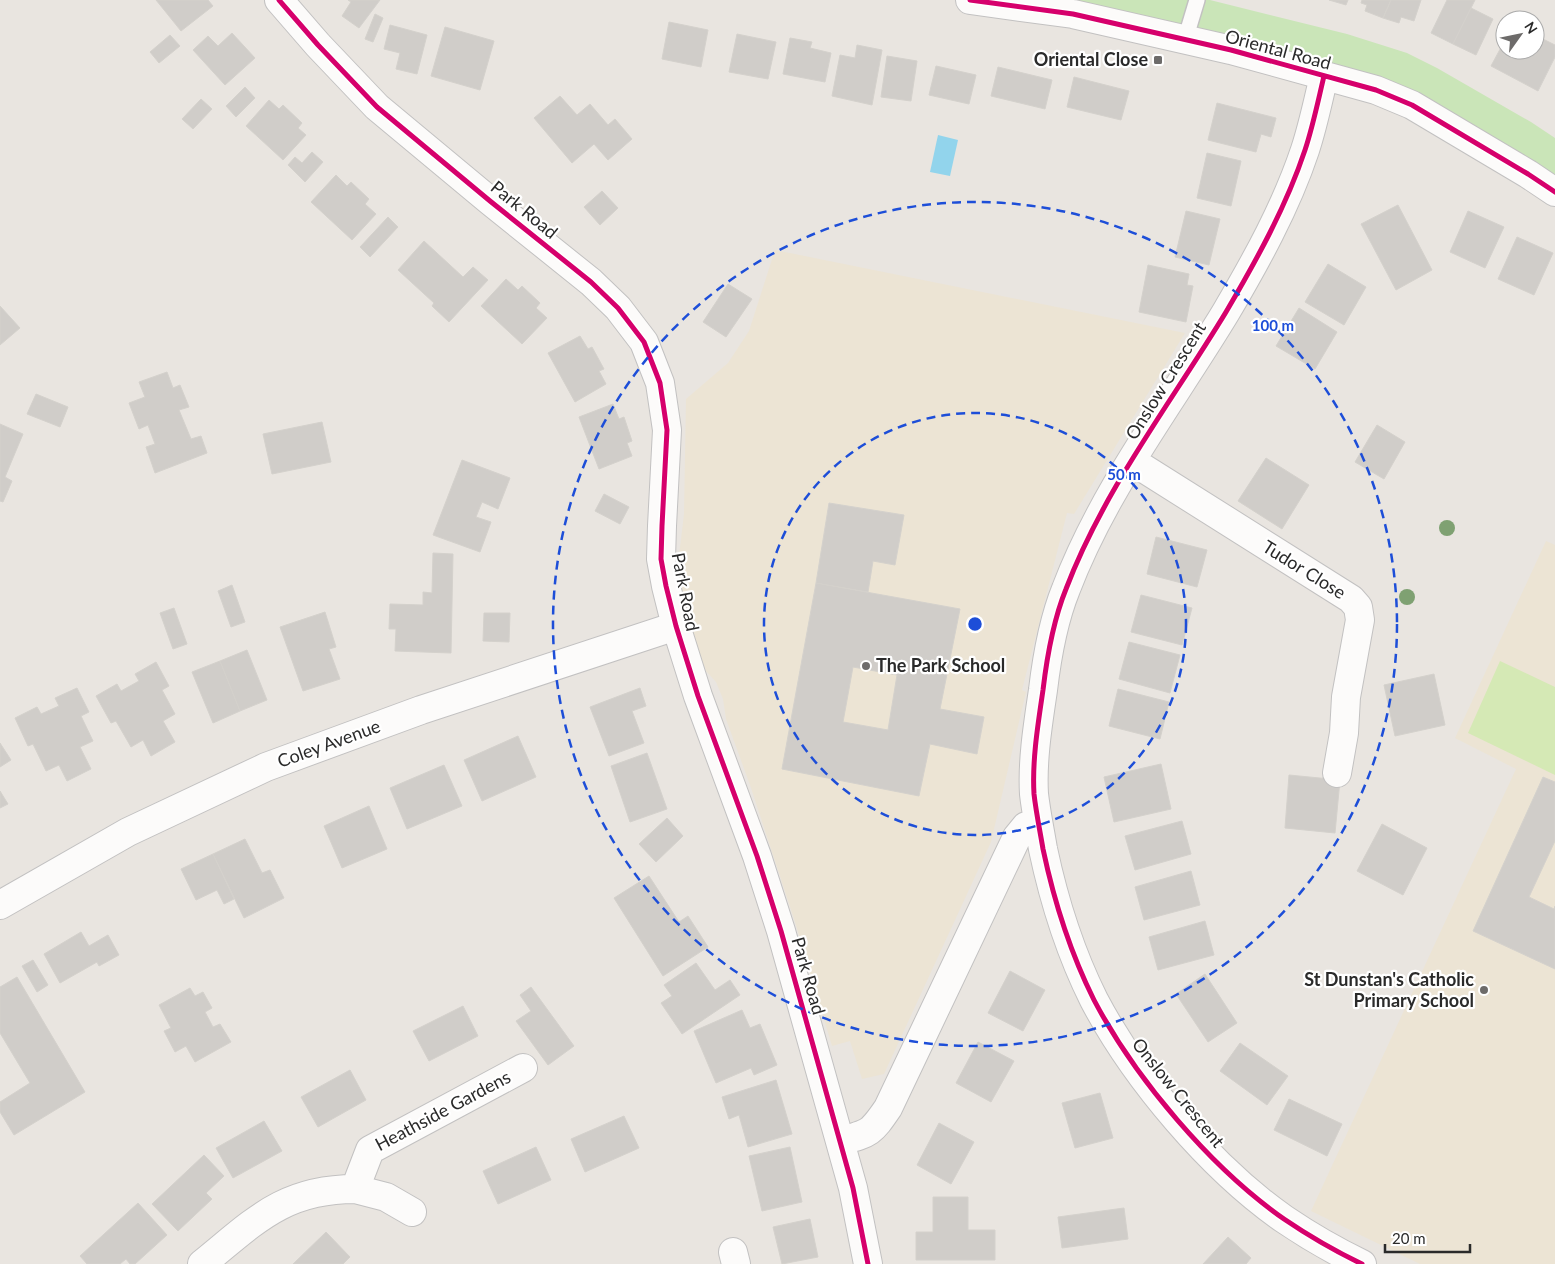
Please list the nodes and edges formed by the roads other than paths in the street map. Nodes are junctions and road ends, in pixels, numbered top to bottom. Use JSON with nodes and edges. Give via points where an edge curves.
{"nodes":[{"id":1,"x":280,"y":0,"type":"edge"},
{"id":2,"x":970,"y":0,"type":"edge"},
{"id":3,"x":1197,"y":0,"type":"edge"},
{"id":4,"x":1185,"y":40,"type":"junction"},
{"id":5,"x":1324,"y":76,"type":"junction"},
{"id":6,"x":1555,"y":192,"type":"edge"},
{"id":7,"x":1132,"y":461,"type":"junction"},
{"id":8,"x":676,"y":626,"type":"junction"},
{"id":9,"x":1337,"y":773,"type":"dead end"},
{"id":10,"x":1038,"y":823,"type":"junction"},
{"id":11,"x":0,"y":905,"type":"edge"},
{"id":12,"x":523,"y":1068,"type":"dead end"},
{"id":13,"x":841,"y":1141,"type":"junction"},
{"id":14,"x":355,"y":1189,"type":"junction"},
{"id":15,"x":412,"y":1212,"type":"dead end"},
{"id":16,"x":202,"y":1264,"type":"edge"},
{"id":17,"x":868,"y":1264,"type":"edge"},
{"id":18,"x":1362,"y":1264,"type":"edge"}],
"edges":[{"from":1,"to":8,"type":"street","name":"Park Road","via":[[377,107],[591,282],[618,308],[644,342],[660,383],[667,430],[662,559]]},
{"from":2,"to":4,"type":"street","name":"Oriental Road","via":[[1073,14]]},
{"from":3,"to":4,"type":"lane"},
{"from":4,"to":5,"type":"street","name":"Oriental Road"},
{"from":5,"to":6,"type":"street","name":"Oriental Road","via":[[1412,104]]},
{"from":5,"to":7,"type":"street","name":"Onslow Crescent","via":[[1305,151],[1267,239],[1224,316]]},
{"from":7,"to":9,"type":"street","name":"Tudor Close","via":[[1351,599],[1358,607],[1358,637],[1346,697]]},
{"from":7,"to":10,"type":"street","name":"Onslow Crescent","via":[[1092,530],[1065,589],[1055,622],[1036,746],[1034,794]]},
{"from":8,"to":11,"type":"street","name":"Coley Avenue","via":[[421,710],[266,767],[128,832]]},
{"from":8,"to":13,"type":"street","name":"Park Road","via":[[698,696],[757,856]]},
{"from":10,"to":13,"type":"street","via":[[1026,826],[1017,837],[888,1108],[875,1127],[864,1135]]},
{"from":10,"to":18,"type":"street","name":"Onslow Crescent","via":[[1050,885],[1083,978],[1143,1076],[1220,1165],[1251,1193],[1284,1219]]},
{"from":12,"to":14,"type":"street","name":"Heathside Gardens","via":[[370,1150]]},
{"from":13,"to":17,"type":"street","name":"Park Road","via":[[854,1188]]},
{"from":14,"to":15,"type":"street","via":[[386,1197]]},
{"from":14,"to":16,"type":"street","via":[[325,1191],[290,1200],[260,1217]]}]}
